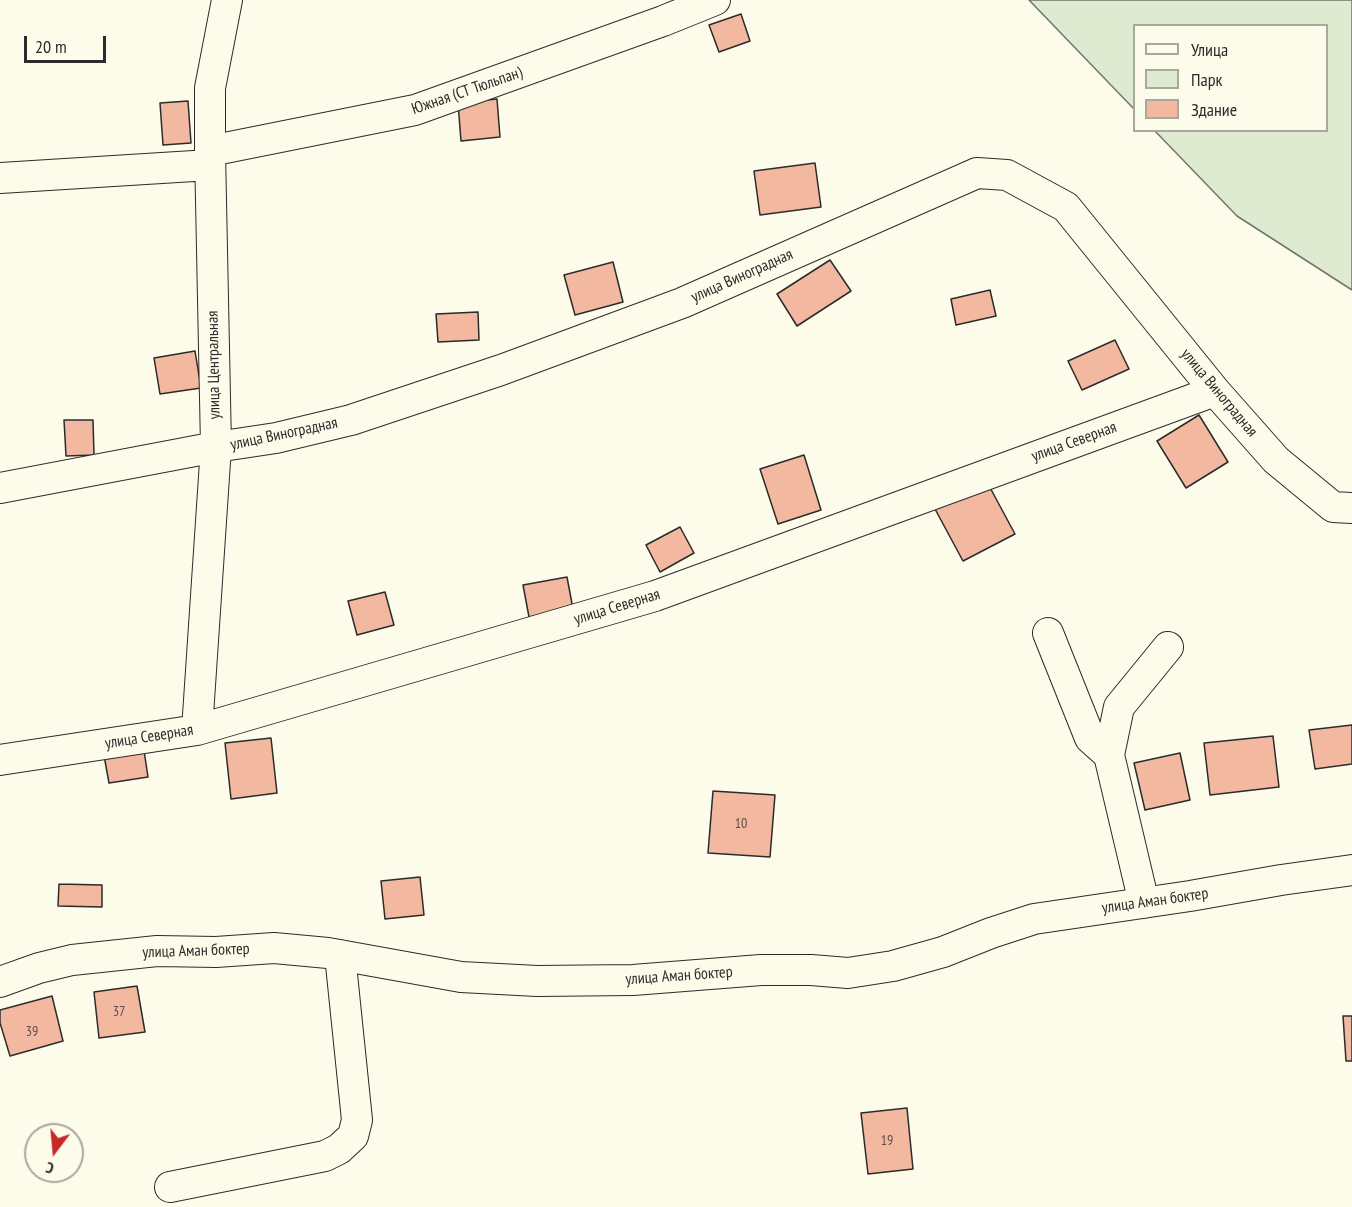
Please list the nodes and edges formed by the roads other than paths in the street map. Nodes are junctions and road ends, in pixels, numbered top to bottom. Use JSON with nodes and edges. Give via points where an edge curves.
{"nodes":[{"id":1,"x":227,"y":0,"type":"edge"},
{"id":2,"x":715,"y":0,"type":"edge"},
{"id":3,"x":661,"y":11,"type":"edge"},
{"id":4,"x":210,"y":158,"type":"junction"},
{"id":5,"x":0,"y":178,"type":"edge"},
{"id":6,"x":1215,"y":391,"type":"junction"},
{"id":7,"x":216,"y":447,"type":"junction"},
{"id":8,"x":0,"y":488,"type":"edge"},
{"id":9,"x":1352,"y":508,"type":"edge"},
{"id":10,"x":1048,"y":633,"type":"dead end"},
{"id":11,"x":1168,"y":647,"type":"dead end"},
{"id":12,"x":197,"y":730,"type":"junction"},
{"id":13,"x":1109,"y":755,"type":"junction"},
{"id":14,"x":0,"y":760,"type":"edge"},
{"id":15,"x":1352,"y":870,"type":"edge"},
{"id":16,"x":1144,"y":903,"type":"junction"},
{"id":17,"x":340,"y":955,"type":"junction"},
{"id":18,"x":0,"y":982,"type":"edge"},
{"id":19,"x":170,"y":1188,"type":"dead end"}],
"edges":[{"from":1,"to":4,"type":"street","name":"улица Центральная","via":[[210,88]]},
{"from":2,"to":3,"type":"street","name":"Южная (СТ Тюльпан)"},
{"from":3,"to":4,"type":"street","name":"Южная (СТ Тюльпан)","via":[[415,110]]},
{"from":4,"to":5,"type":"street","name":"Южная (СТ Тюльпан)"},
{"from":4,"to":7,"type":"street","name":"улица Центральная"},
{"from":6,"to":7,"type":"street","name":"улица Виноградная","via":[[1066,207],[1007,175],[977,173],[682,303],[501,370],[351,420]]},
{"from":6,"to":9,"type":"street","name":"улица Виноградная","via":[[1276,460],[1333,507]]},
{"from":6,"to":12,"type":"street","name":"улица Северная","via":[[655,596]]},
{"from":7,"to":8,"type":"street","name":"улица Виноградная"},
{"from":7,"to":12,"type":"street","name":"улица Центральная"},
{"from":10,"to":13,"type":"street","via":[[1090,738]]},
{"from":11,"to":13,"type":"street","via":[[1119,707]]},
{"from":12,"to":14,"type":"street","name":"улица Северная"},
{"from":13,"to":16,"type":"street"},
{"from":15,"to":16,"type":"street","name":"улица Аман боктер"},
{"from":16,"to":17,"type":"street","name":"улица Аман боктер","via":[[1034,920],[943,952],[848,973],[761,970],[633,980],[537,981],[461,977]]},
{"from":17,"to":18,"type":"street","name":"улица Аман боктер","via":[[274,948],[157,951],[72,960]]},
{"from":17,"to":19,"type":"street","via":[[357,1120],[353,1136],[325,1156]]}]}
